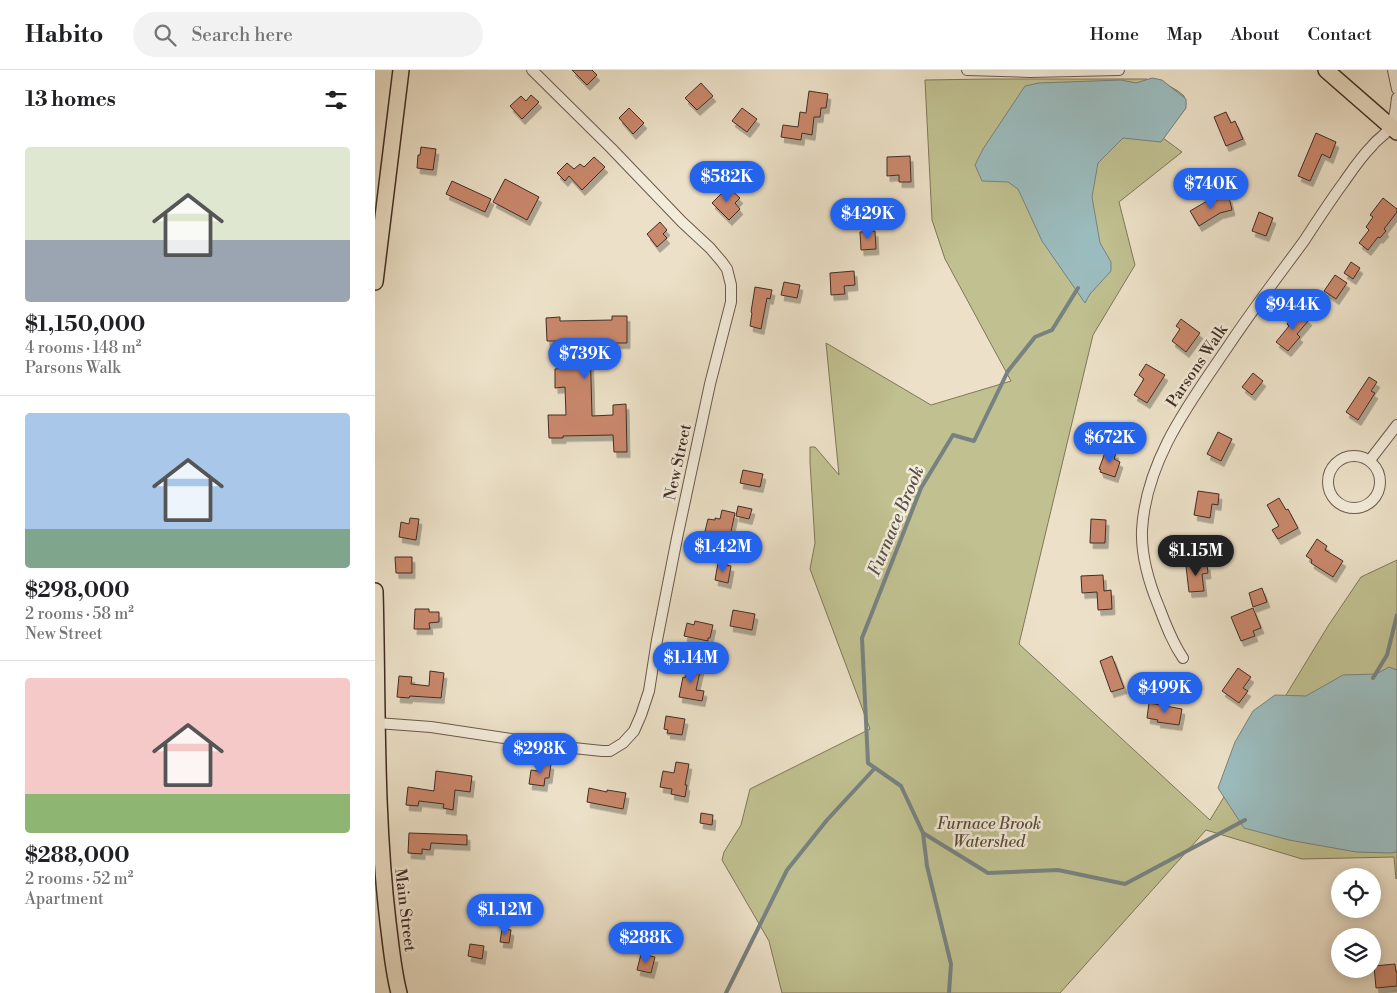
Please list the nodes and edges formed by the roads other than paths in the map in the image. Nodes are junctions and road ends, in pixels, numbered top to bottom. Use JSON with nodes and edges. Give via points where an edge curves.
{"nodes":[{"id":1,"x":401,"y":70,"type":"edge"},
{"id":2,"x":532,"y":70,"type":"edge"},
{"id":3,"x":967,"y":70,"type":"edge"},
{"id":4,"x":1119,"y":70,"type":"edge"},
{"id":5,"x":1326,"y":70,"type":"edge"},
{"id":6,"x":1393,"y":70,"type":"edge"},
{"id":7,"x":1397,"y":89,"type":"edge"},
{"id":8,"x":1397,"y":98,"type":"edge"},
{"id":9,"x":1394,"y":130,"type":"edge"},
{"id":10,"x":375,"y":282,"type":"edge"},
{"id":11,"x":1397,"y":425,"type":"edge"},
{"id":12,"x":1370,"y":460,"type":"junction"},
{"id":13,"x":375,"y":591,"type":"edge"},
{"id":14,"x":1183,"y":658,"type":"dead end"},
{"id":15,"x":377,"y":723,"type":"junction"},
{"id":16,"x":398,"y":992,"type":"edge"}],
"edges":[{"from":1,"to":10,"type":"main road"},
{"from":2,"to":15,"type":"street","name":"New Street","via":[[710,248],[727,270],[731,284],[731,302],[679,530],[649,691],[634,731],[610,751]]},
{"from":3,"to":4,"type":"street"},
{"from":5,"to":9,"type":"main road"},
{"from":6,"to":7,"type":"street"},
{"from":8,"to":9,"type":"street"},
{"from":9,"to":14,"type":"street","name":"Parsons Walk","via":[[1361,158],[1190,401],[1161,454],[1144,512],[1143,548],[1153,593],[1171,639]]},
{"from":11,"to":12,"type":"street"},
{"from":12,"to":12,"type":"street","via":[[1353,455],[1344,457],[1332,467],[1327,479],[1329,491],[1341,505],[1354,509],[1373,502],[1381,479]]},
{"from":13,"to":15,"type":"main road","name":"Main Street"},
{"from":15,"to":16,"type":"main road","name":"Main Street","via":[[381,863]]}]}
